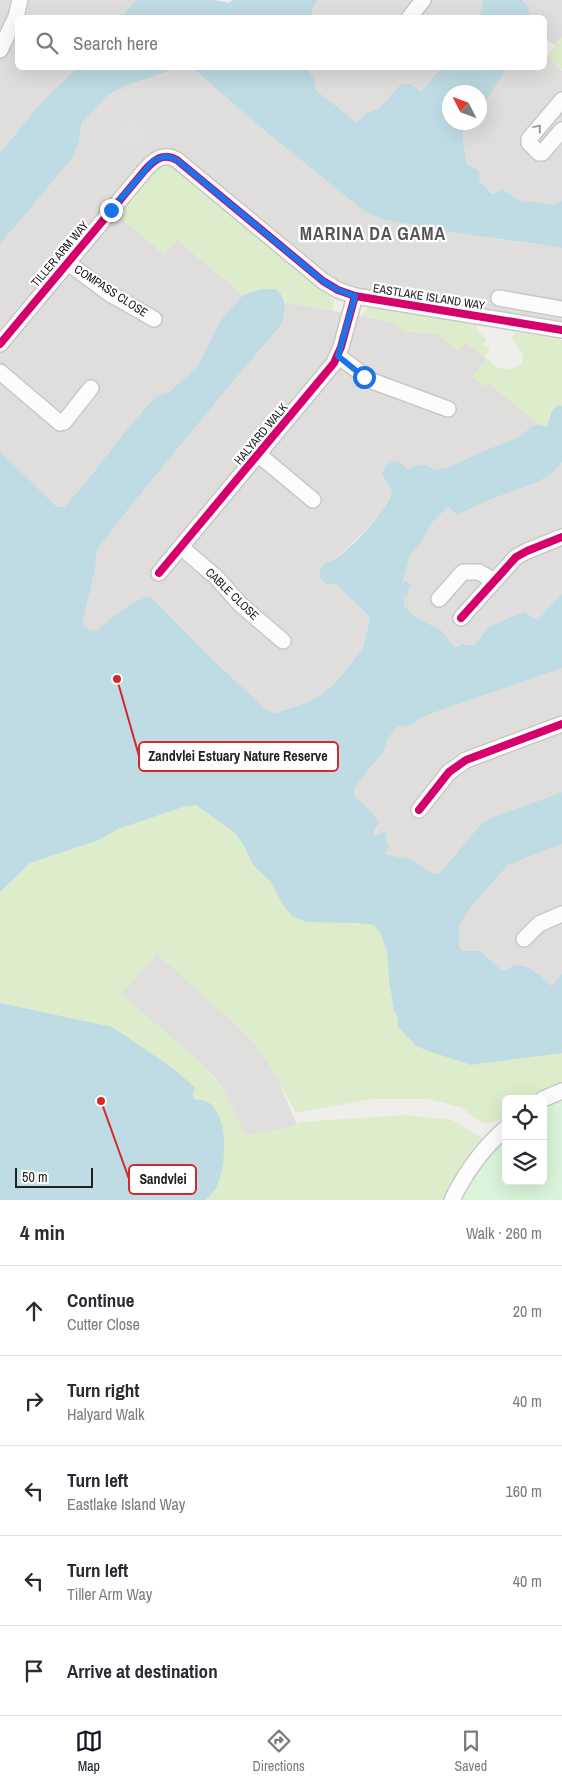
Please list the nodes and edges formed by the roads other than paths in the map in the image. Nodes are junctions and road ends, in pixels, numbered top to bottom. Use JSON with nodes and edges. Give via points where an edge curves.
{"nodes":[{"id":1,"x":20,"y":0,"type":"edge"},
{"id":2,"x":423,"y":0,"type":"edge"},
{"id":3,"x":16,"y":15,"type":"edge"},
{"id":4,"x":411,"y":15,"type":"edge"},
{"id":5,"x":15,"y":18,"type":"edge"},
{"id":6,"x":0,"y":50,"type":"edge"},
{"id":7,"x":562,"y":100,"type":"edge"},
{"id":8,"x":562,"y":130,"type":"edge"},
{"id":9,"x":160,"y":157,"type":"joint"},
{"id":10,"x":68,"y":263,"type":"junction"},
{"id":11,"x":355,"y":296,"type":"junction"},
{"id":12,"x":499,"y":298,"type":"dead end"},
{"id":13,"x":562,"y":309,"type":"edge"},
{"id":14,"x":154,"y":319,"type":"dead end"},
{"id":15,"x":562,"y":330,"type":"edge"},
{"id":16,"x":0,"y":344,"type":"edge"},
{"id":17,"x":338,"y":356,"type":"junction"},
{"id":18,"x":0,"y":372,"type":"edge"},
{"id":19,"x":91,"y":388,"type":"dead end"},
{"id":20,"x":448,"y":409,"type":"dead end"},
{"id":21,"x":258,"y":454,"type":"junction"},
{"id":22,"x":313,"y":500,"type":"dead end"},
{"id":23,"x":562,"y":537,"type":"edge"},
{"id":24,"x":181,"y":547,"type":"junction"},
{"id":25,"x":159,"y":573,"type":"dead end"},
{"id":26,"x":494,"y":581,"type":"junction"},
{"id":27,"x":439,"y":599,"type":"dead end"},
{"id":28,"x":461,"y":618,"type":"dead end"},
{"id":29,"x":283,"y":641,"type":"dead end"},
{"id":30,"x":562,"y":724,"type":"edge"},
{"id":31,"x":419,"y":810,"type":"dead end"},
{"id":32,"x":562,"y":914,"type":"edge"},
{"id":33,"x":524,"y":939,"type":"dead end"},
{"id":34,"x":562,"y":1091,"type":"edge"},
{"id":35,"x":547,"y":1098,"type":"edge"},
{"id":36,"x":502,"y":1131,"type":"edge"},
{"id":37,"x":452,"y":1200,"type":"edge"}],
"edges":[{"from":1,"to":3,"type":"street"},
{"from":2,"to":4,"type":"street"},
{"from":5,"to":6,"type":"street"},
{"from":8,"to":7,"type":"street","one_way":true,"via":[[542,153],[529,143]]},
{"from":9,"to":10,"type":"street","name":"TILLER ARM WAY","via":[[145,170]]},
{"from":9,"to":11,"type":"street","name":"EASTLAKE ISLAND WAY","via":[[177,160],[323,281]]},
{"from":10,"to":14,"type":"street","name":"COMPASS CLOSE","via":[[110,294]]},
{"from":10,"to":16,"type":"street","name":"TILLER ARM WAY"},
{"from":11,"to":15,"type":"street","name":"EASTLAKE ISLAND WAY"},
{"from":11,"to":17,"type":"street","name":"HALYARD WALK"},
{"from":12,"to":13,"type":"street"},
{"from":17,"to":20,"type":"street","via":[[372,381]]},
{"from":17,"to":21,"type":"street","name":"HALYARD WALK"},
{"from":18,"to":19,"type":"street","via":[[58,422],[64,422]]},
{"from":21,"to":22,"type":"street"},
{"from":21,"to":24,"type":"street","name":"HALYARD WALK"},
{"from":23,"to":26,"type":"street","via":[[521,554]]},
{"from":24,"to":25,"type":"street","name":"HALYARD WALK"},
{"from":24,"to":29,"type":"street","name":"CABLE CLOSE"},
{"from":26,"to":27,"type":"street","via":[[479,572],[463,572]]},
{"from":26,"to":28,"type":"street"},
{"from":30,"to":31,"type":"street","via":[[466,760],[450,772]]},
{"from":32,"to":33,"type":"street","via":[[539,924]]},
{"from":34,"to":35,"type":"street"},
{"from":36,"to":37,"type":"street","via":[[492,1139],[468,1172]]}]}
